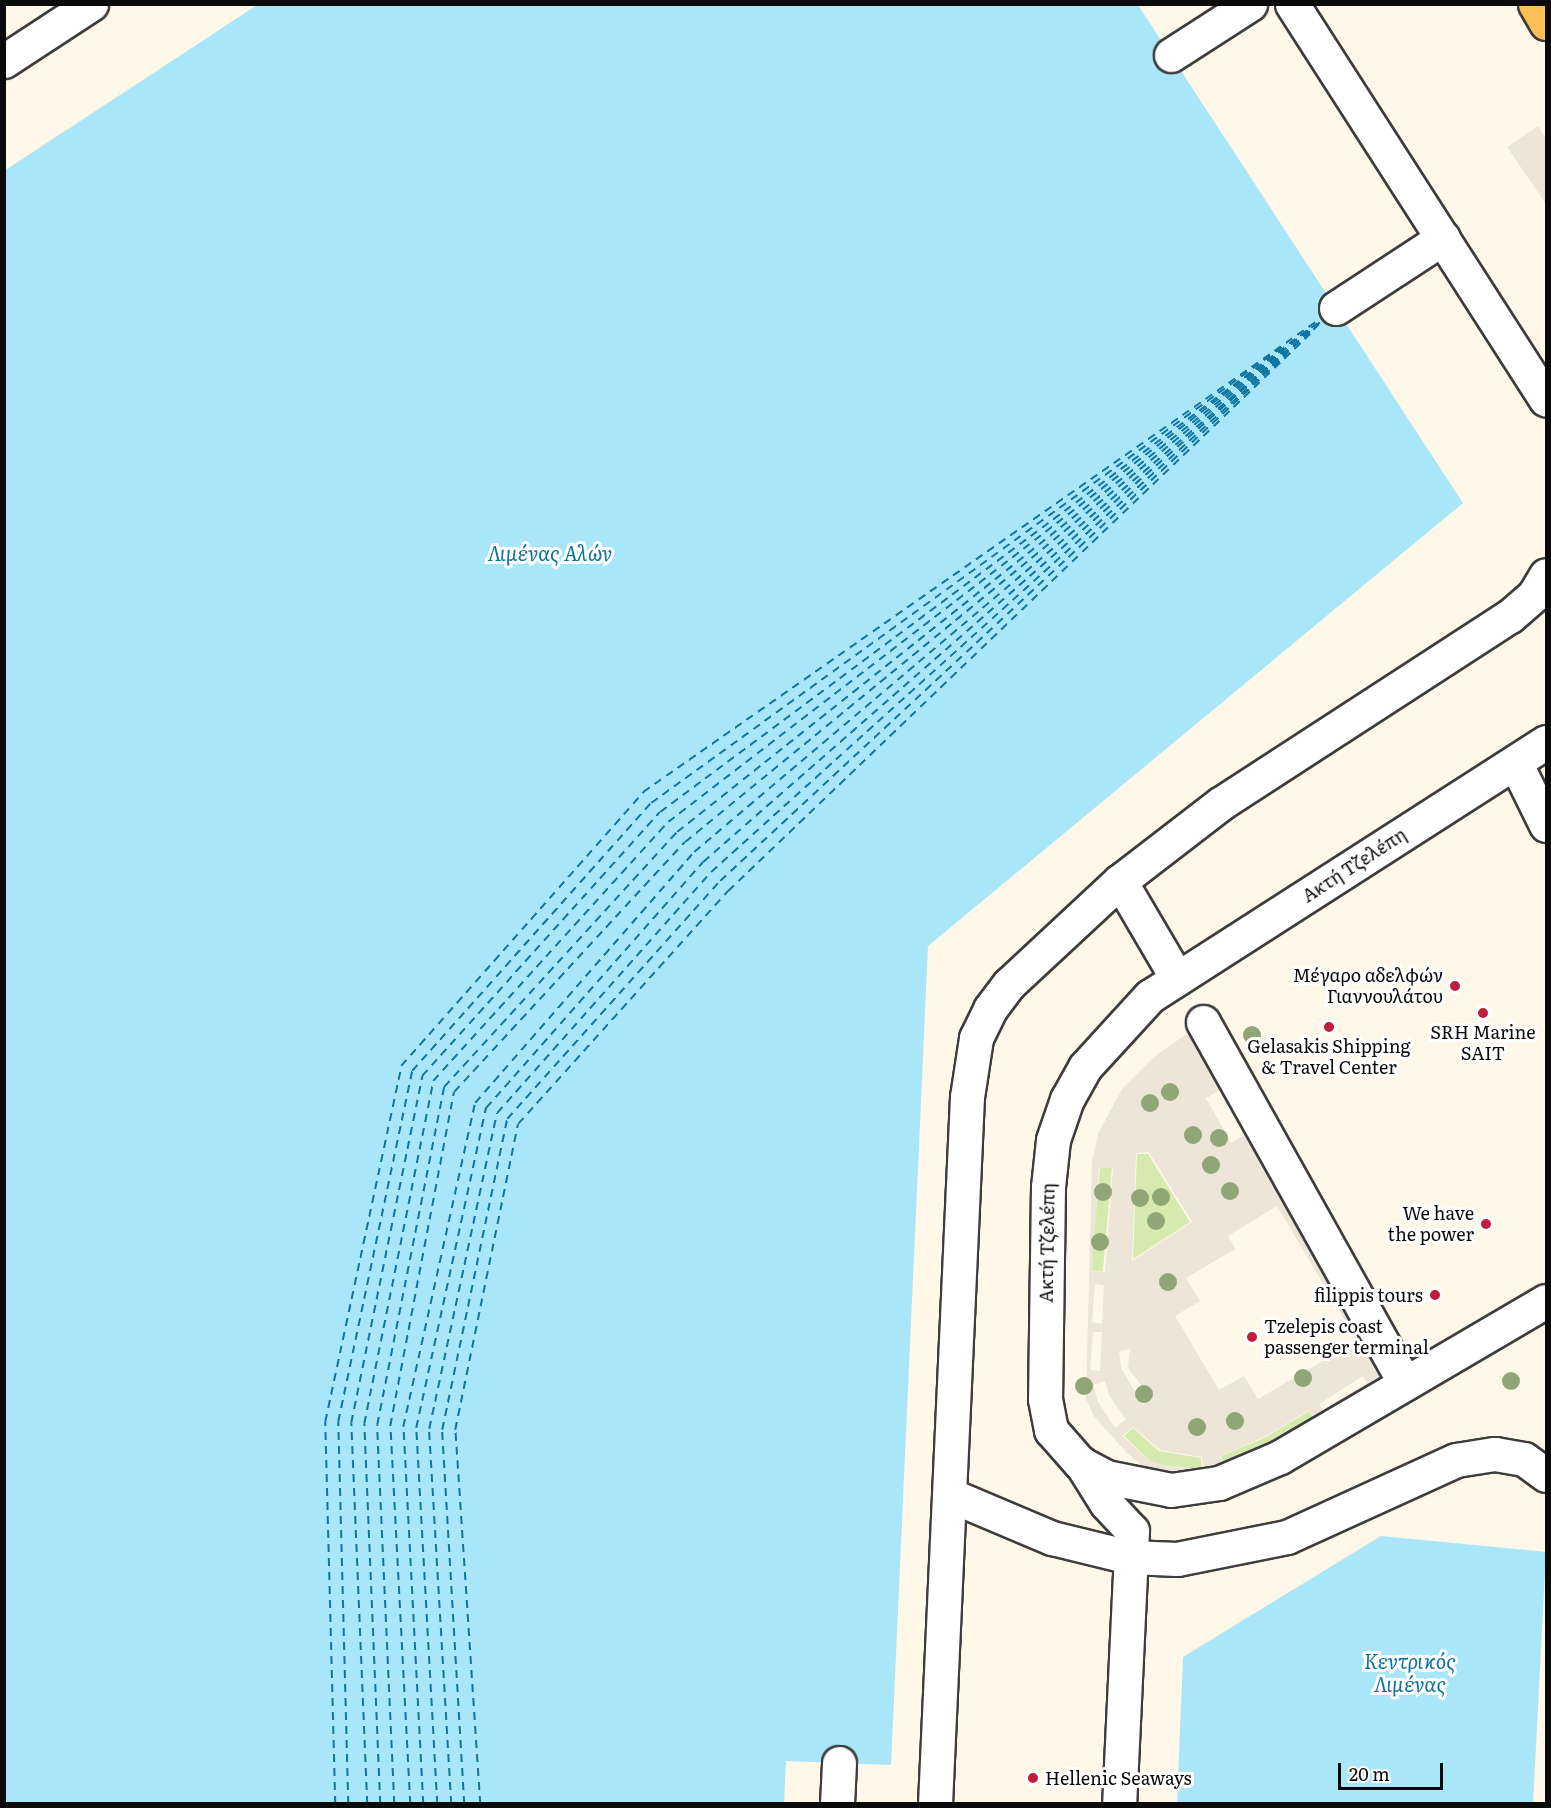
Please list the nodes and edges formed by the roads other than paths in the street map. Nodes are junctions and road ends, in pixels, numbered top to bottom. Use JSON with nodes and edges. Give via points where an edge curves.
{"nodes":[{"id":1,"x":91,"y":4,"type":"edge"},
{"id":2,"x":1250,"y":4,"type":"edge"},
{"id":3,"x":1292,"y":4,"type":"edge"},
{"id":4,"x":1535,"y":4,"type":"edge"},
{"id":5,"x":1546,"y":23,"type":"edge"},
{"id":6,"x":1171,"y":55,"type":"dead end"},
{"id":7,"x":4,"y":61,"type":"edge"},
{"id":8,"x":1443,"y":238,"type":"junction"},
{"id":9,"x":1336,"y":308,"type":"dead end"},
{"id":10,"x":1546,"y":399,"type":"edge"},
{"id":11,"x":1546,"y":575,"type":"edge"},
{"id":12,"x":1546,"y":742,"type":"edge"},
{"id":13,"x":1515,"y":762,"type":"junction"},
{"id":14,"x":1546,"y":825,"type":"edge"},
{"id":15,"x":1120,"y":881,"type":"junction"},
{"id":16,"x":1177,"y":978,"type":"junction"},
{"id":17,"x":1203,"y":1022,"type":"dead end"},
{"id":18,"x":1546,"y":1301,"type":"edge"},
{"id":19,"x":1405,"y":1383,"type":"junction"},
{"id":20,"x":1080,"y":1463,"type":"junction"},
{"id":21,"x":1546,"y":1475,"type":"edge"},
{"id":22,"x":950,"y":1495,"type":"junction"},
{"id":23,"x":1130,"y":1557,"type":"junction"},
{"id":24,"x":839,"y":1763,"type":"dead end"},
{"id":25,"x":837,"y":1803,"type":"edge"},
{"id":26,"x":935,"y":1803,"type":"edge"},
{"id":27,"x":1119,"y":1803,"type":"edge"}],
"edges":[{"from":1,"to":7,"type":"street"},
{"from":2,"to":6,"type":"street"},
{"from":3,"to":8,"type":"street"},
{"from":4,"to":5,"type":"main road"},
{"from":8,"to":9,"type":"street"},
{"from":8,"to":10,"type":"street"},
{"from":11,"to":15,"type":"street","via":[[1534,595],[1510,616],[1220,804]]},
{"from":12,"to":13,"type":"street","name":"Ακτή Τζελέπη"},
{"from":13,"to":14,"type":"street"},
{"from":13,"to":16,"type":"street","name":"Ακτή Τζελέπη"},
{"from":15,"to":16,"type":"street"},
{"from":15,"to":22,"type":"street","via":[[1009,984],[975,1038],[968,1097]]},
{"from":16,"to":20,"type":"street","name":"Ακτή Τζελέπη","via":[[1123,1022],[1085,1067],[1067,1099],[1053,1140],[1047,1187],[1045,1399],[1051,1430]]},
{"from":17,"to":19,"type":"street"},
{"from":18,"to":19,"type":"street","name":"Ακτή Τζελέπη"},
{"from":19,"to":20,"type":"street","name":"Ακτή Τζελέπη","via":[[1280,1457],[1219,1483],[1171,1490],[1106,1477]]},
{"from":20,"to":23,"type":"street","via":[[1106,1503],[1132,1531]]},
{"from":21,"to":23,"type":"street","via":[[1524,1459],[1495,1454],[1456,1460],[1287,1537],[1188,1557]]},
{"from":22,"to":23,"type":"street","via":[[1052,1538]]},
{"from":22,"to":26,"type":"street"},
{"from":23,"to":27,"type":"street"},
{"from":24,"to":25,"type":"street"}]}
